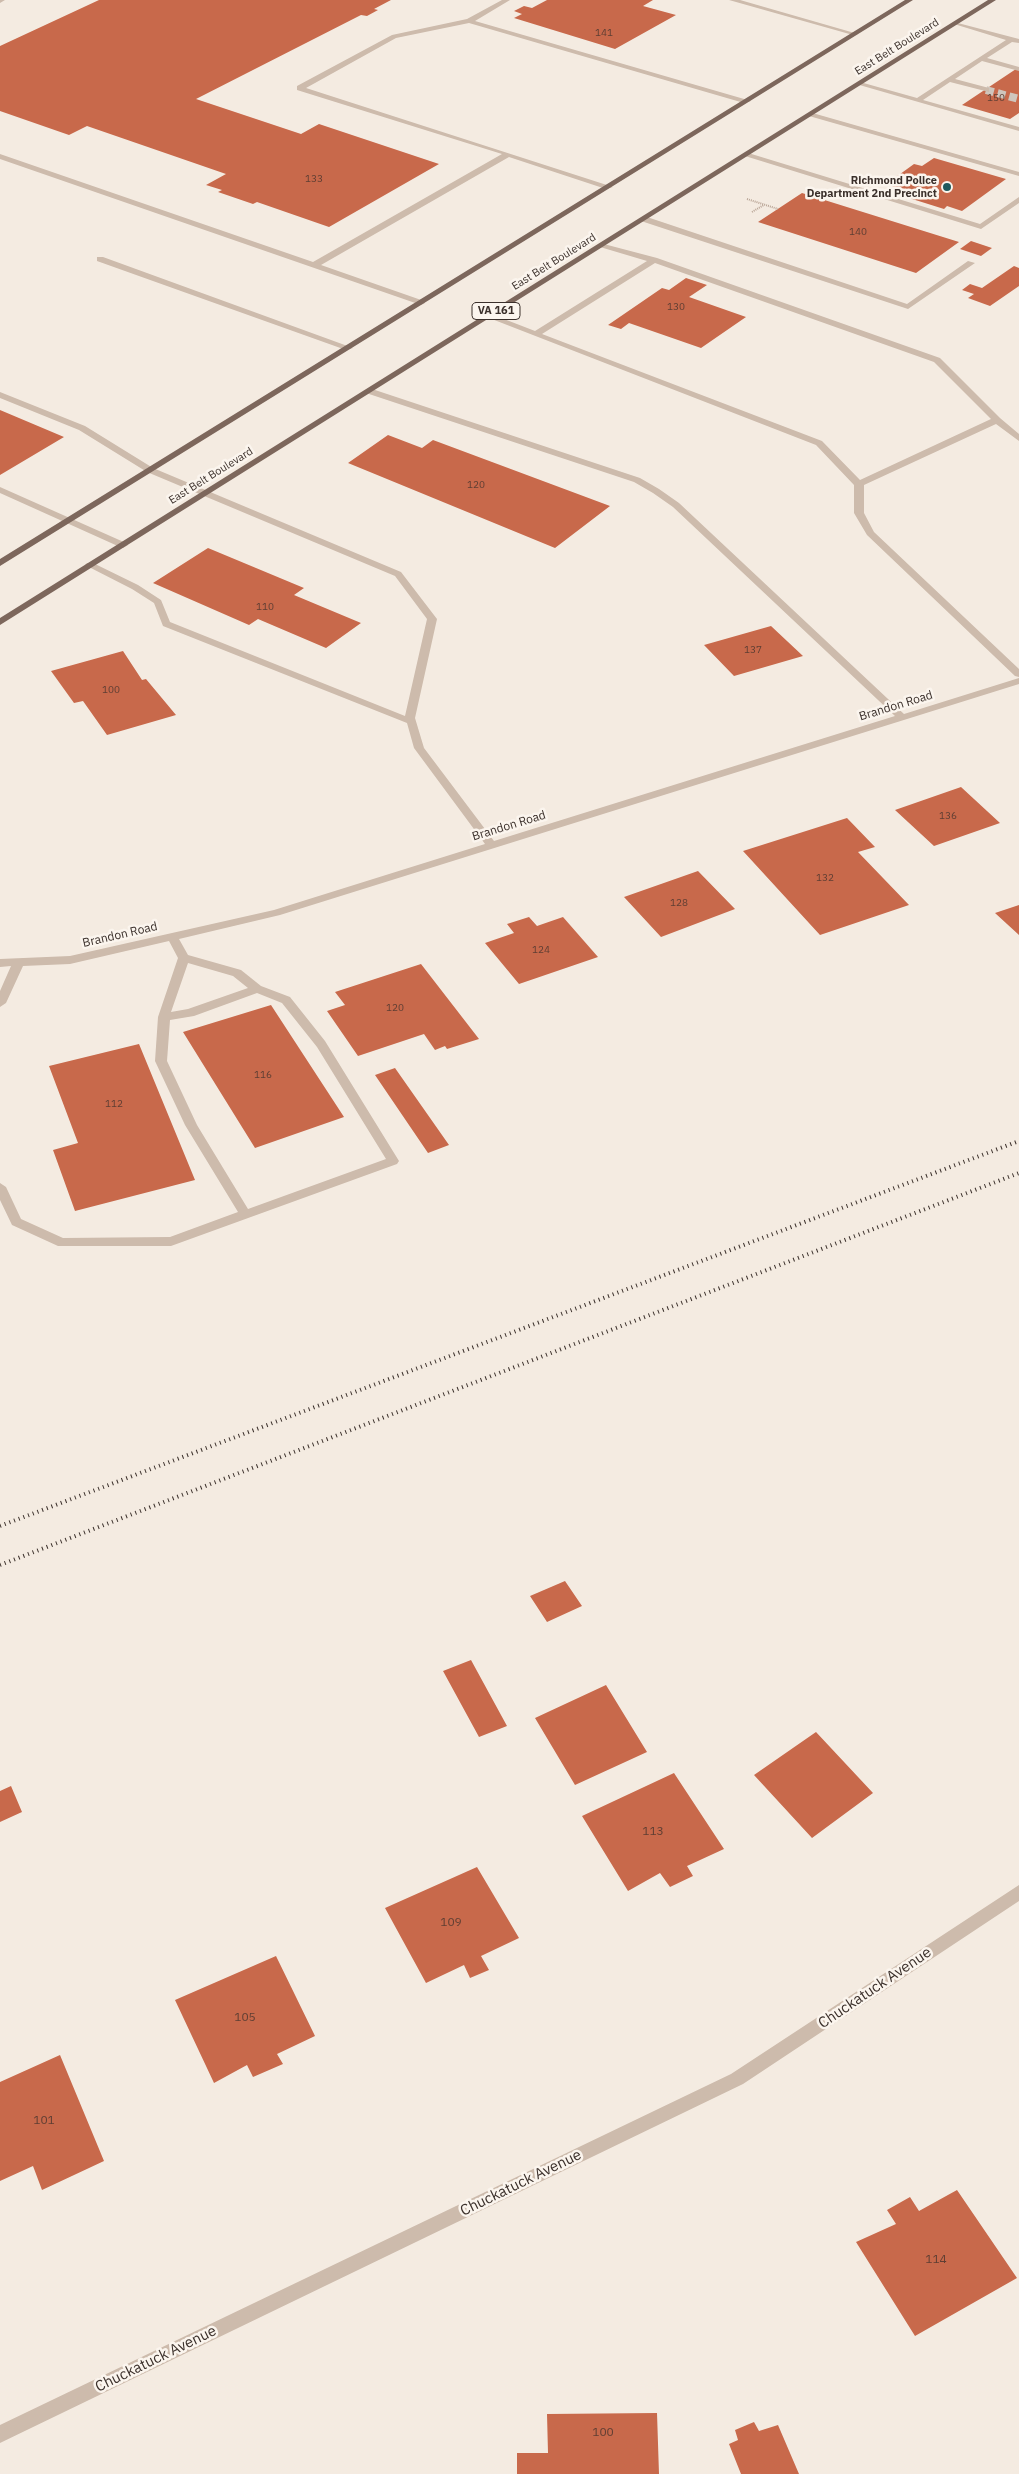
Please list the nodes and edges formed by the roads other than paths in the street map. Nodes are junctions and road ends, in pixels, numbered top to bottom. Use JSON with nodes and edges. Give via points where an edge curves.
{"nodes":[{"id":1,"x":507,"y":0,"type":"edge"},
{"id":2,"x":732,"y":0,"type":"edge"},
{"id":3,"x":910,"y":0,"type":"edge"},
{"id":4,"x":993,"y":0,"type":"edge"},
{"id":5,"x":469,"y":21,"type":"junction"},
{"id":6,"x":956,"y":23,"type":"junction"},
{"id":7,"x":855,"y":34,"type":"junction"},
{"id":8,"x":1016,"y":40,"type":"edge"},
{"id":9,"x":982,"y":59,"type":"junction"},
{"id":10,"x":1017,"y":69,"type":"dead end"},
{"id":11,"x":950,"y":80,"type":"junction"},
{"id":12,"x":860,"y":84,"type":"junction"},
{"id":13,"x":986,"y":90,"type":"tunnel mouth"},
{"id":14,"x":918,"y":100,"type":"junction"},
{"id":15,"x":747,"y":102,"type":"junction"},
{"id":16,"x":812,"y":114,"type":"junction"},
{"id":17,"x":1019,"y":129,"type":"edge"},
{"id":18,"x":508,"y":154,"type":"junction"},
{"id":19,"x":748,"y":154,"type":"junction"},
{"id":20,"x":0,"y":156,"type":"edge"},
{"id":21,"x":1019,"y":174,"type":"edge"},
{"id":22,"x":610,"y":187,"type":"junction"},
{"id":23,"x":1019,"y":199,"type":"edge"},
{"id":24,"x":644,"y":219,"type":"junction"},
{"id":25,"x":603,"y":245,"type":"junction"},
{"id":26,"x":100,"y":258,"type":"dead end"},
{"id":27,"x":654,"y":260,"type":"junction"},
{"id":28,"x":971,"y":264,"type":"dead end"},
{"id":29,"x":314,"y":265,"type":"junction"},
{"id":30,"x":421,"y":303,"type":"junction"},
{"id":31,"x":488,"y":316,"type":"junction"},
{"id":32,"x":538,"y":333,"type":"junction"},
{"id":33,"x":349,"y":348,"type":"junction"},
{"id":34,"x":369,"y":390,"type":"junction"},
{"id":35,"x":0,"y":395,"type":"edge"},
{"id":36,"x":997,"y":420,"type":"junction"},
{"id":37,"x":1019,"y":438,"type":"edge"},
{"id":38,"x":150,"y":470,"type":"junction"},
{"id":39,"x":859,"y":484,"type":"junction"},
{"id":40,"x":0,"y":490,"type":"edge"},
{"id":41,"x":205,"y":493,"type":"junction"},
{"id":42,"x":71,"y":520,"type":"junction"},
{"id":43,"x":123,"y":545,"type":"junction"},
{"id":44,"x":0,"y":563,"type":"edge"},
{"id":45,"x":90,"y":565,"type":"junction"},
{"id":46,"x":0,"y":622,"type":"edge"},
{"id":47,"x":1019,"y":674,"type":"edge"},
{"id":48,"x":1019,"y":682,"type":"edge"},
{"id":49,"x":903,"y":718,"type":"junction"},
{"id":50,"x":412,"y":722,"type":"junction"},
{"id":51,"x":492,"y":846,"type":"junction"},
{"id":52,"x":172,"y":937,"type":"junction"},
{"id":53,"x":184,"y":958,"type":"junction"},
{"id":54,"x":19,"y":962,"type":"junction"},
{"id":55,"x":0,"y":963,"type":"edge"},
{"id":56,"x":257,"y":989,"type":"junction"},
{"id":57,"x":0,"y":1003,"type":"edge"},
{"id":58,"x":164,"y":1017,"type":"junction"},
{"id":59,"x":0,"y":1187,"type":"edge"},
{"id":60,"x":245,"y":1214,"type":"junction"},
{"id":61,"x":1019,"y":1892,"type":"edge"},
{"id":62,"x":0,"y":2434,"type":"edge"}],
"edges":[{"from":1,"to":5,"type":"street"},
{"from":2,"to":7,"type":"street"},
{"from":3,"to":7,"type":"main road"},
{"from":4,"to":6,"type":"main road","name":"East Belt Boulevard","number":"VA 161"},
{"from":5,"to":15,"type":"street"},
{"from":5,"to":18,"type":"street","via":[[394,36],[300,88]]},
{"from":6,"to":8,"type":"street"},
{"from":6,"to":12,"type":"main road","name":"East Belt Boulevard","number":"VA 161"},
{"from":7,"to":15,"type":"main road"},
{"from":8,"to":9,"type":"street"},
{"from":9,"to":10,"type":"street"},
{"from":9,"to":11,"type":"street"},
{"from":11,"to":13,"type":"street"},
{"from":11,"to":14,"type":"street"},
{"from":12,"to":14,"type":"street"},
{"from":12,"to":16,"type":"main road","name":"East Belt Boulevard","number":"VA 161"},
{"from":14,"to":17,"type":"street"},
{"from":15,"to":22,"type":"main road"},
{"from":16,"to":19,"type":"main road","name":"East Belt Boulevard","number":"VA 161"},
{"from":16,"to":21,"type":"street"},
{"from":18,"to":22,"type":"street"},
{"from":18,"to":29,"type":"street"},
{"from":19,"to":23,"type":"street","via":[[981,227]]},
{"from":19,"to":24,"type":"main road","name":"East Belt Boulevard","number":"VA 161"},
{"from":20,"to":29,"type":"street"},
{"from":22,"to":30,"type":"main road"},
{"from":24,"to":25,"type":"main road","name":"East Belt Boulevard","number":"VA 161"},
{"from":24,"to":28,"type":"street","via":[[908,307]]},
{"from":25,"to":27,"type":"street"},
{"from":25,"to":31,"type":"main road","name":"East Belt Boulevard","number":"VA 161"},
{"from":26,"to":33,"type":"street"},
{"from":27,"to":32,"type":"street"},
{"from":27,"to":36,"type":"street","via":[[937,360]]},
{"from":29,"to":30,"type":"street"},
{"from":30,"to":33,"type":"main road"},
{"from":31,"to":32,"type":"street"},
{"from":31,"to":34,"type":"main road","name":"East Belt Boulevard","number":"VA 161"},
{"from":32,"to":39,"type":"street","via":[[819,443]]},
{"from":33,"to":38,"type":"main road"},
{"from":34,"to":41,"type":"main road","name":"East Belt Boulevard","number":"VA 161"},
{"from":34,"to":49,"type":"street","via":[[637,480],[656,491],[676,505]]},
{"from":35,"to":38,"type":"street","via":[[82,428]]},
{"from":36,"to":37,"type":"street"},
{"from":36,"to":39,"type":"street"},
{"from":38,"to":41,"type":"street"},
{"from":38,"to":42,"type":"main road"},
{"from":39,"to":47,"type":"street","via":[[859,513],[870,533]]},
{"from":40,"to":42,"type":"street"},
{"from":41,"to":43,"type":"main road","name":"East Belt Boulevard","number":"VA 161"},
{"from":41,"to":50,"type":"street","via":[[398,574],[432,619],[410,718]]},
{"from":42,"to":43,"type":"street"},
{"from":42,"to":44,"type":"main road"},
{"from":43,"to":45,"type":"main road","name":"East Belt Boulevard","number":"VA 161"},
{"from":45,"to":46,"type":"main road","name":"East Belt Boulevard","number":"VA 161"},
{"from":45,"to":50,"type":"street","via":[[158,602],[166,624]]},
{"from":48,"to":49,"type":"street","name":"Brandon Road"},
{"from":49,"to":51,"type":"street","name":"Brandon Road"},
{"from":50,"to":51,"type":"street","via":[[420,748]]},
{"from":51,"to":52,"type":"street","name":"Brandon Road","via":[[276,913]]},
{"from":52,"to":53,"type":"street"},
{"from":52,"to":54,"type":"street","name":"Brandon Road","via":[[70,960]]},
{"from":53,"to":56,"type":"street","via":[[237,973]]},
{"from":53,"to":58,"type":"street"},
{"from":54,"to":55,"type":"street","name":"Brandon Road"},
{"from":54,"to":57,"type":"street"},
{"from":56,"to":58,"type":"street","via":[[190,1013]]},
{"from":56,"to":60,"type":"street","via":[[286,1000],[321,1044],[393,1160]]},
{"from":58,"to":60,"type":"street","via":[[161,1061],[191,1125]]},
{"from":59,"to":60,"type":"street","via":[[16,1222],[62,1243],[171,1241]]},
{"from":61,"to":62,"type":"street","name":"Chuckatuck Avenue","via":[[737,2079]]}]}
